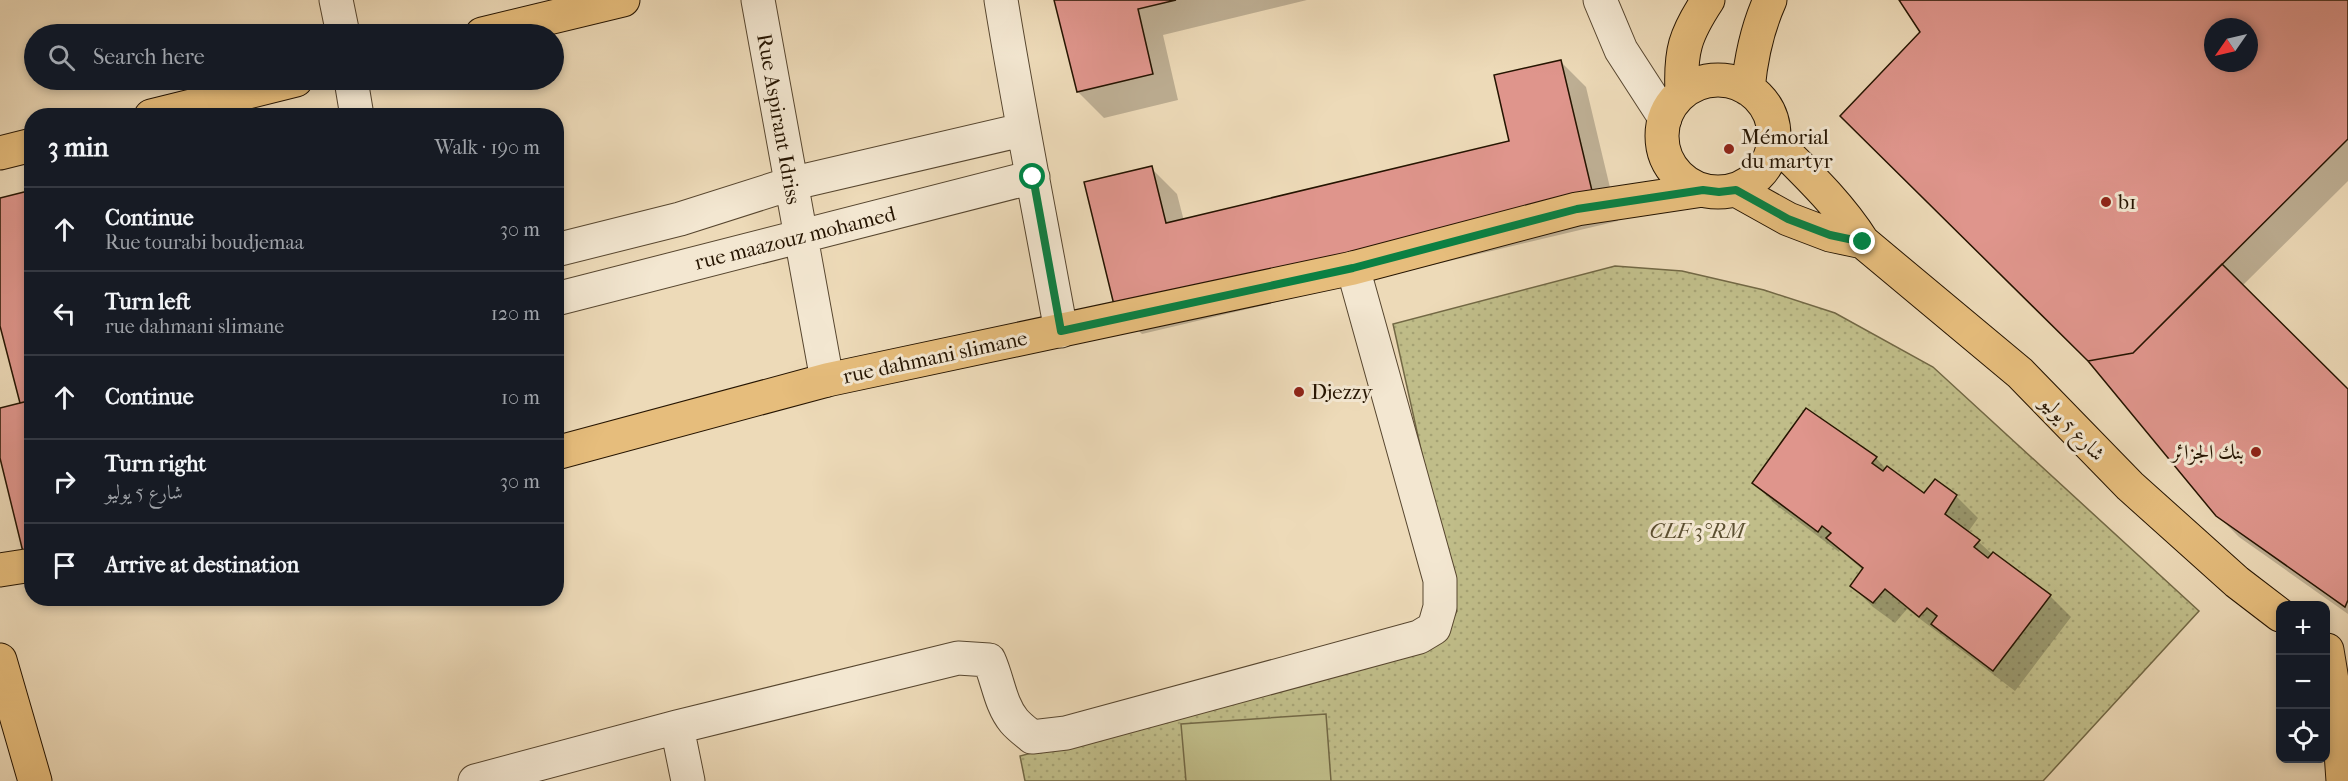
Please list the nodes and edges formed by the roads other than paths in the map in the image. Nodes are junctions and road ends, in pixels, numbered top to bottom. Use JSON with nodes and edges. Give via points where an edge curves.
{"nodes":[{"id":1,"x":336,"y":0,"type":"edge"},
{"id":2,"x":622,"y":0,"type":"edge"},
{"id":3,"x":758,"y":0,"type":"edge"},
{"id":4,"x":1000,"y":0,"type":"edge"},
{"id":5,"x":1600,"y":0,"type":"edge"},
{"id":6,"x":1708,"y":0,"type":"edge"},
{"id":7,"x":1770,"y":0,"type":"edge"},
{"id":8,"x":557,"y":8,"type":"edge"},
{"id":9,"x":341,"y":24,"type":"edge"},
{"id":10,"x":511,"y":24,"type":"edge"},
{"id":11,"x":1748,"y":89,"type":"junction"},
{"id":12,"x":256,"y":90,"type":"edge"},
{"id":13,"x":353,"y":90,"type":"edge"},
{"id":14,"x":1674,"y":105,"type":"junction"},
{"id":15,"x":183,"y":108,"type":"edge"},
{"id":16,"x":356,"y":108,"type":"edge"},
{"id":17,"x":1022,"y":130,"type":"junction"},
{"id":18,"x":1774,"y":141,"type":"junction"},
{"id":19,"x":24,"y":147,"type":"edge"},
{"id":20,"x":0,"y":153,"type":"edge"},
{"id":21,"x":1033,"y":177,"type":"junction"},
{"id":22,"x":790,"y":184,"type":"junction"},
{"id":23,"x":1703,"y":190,"type":"junction"},
{"id":24,"x":1736,"y":190,"type":"junction"},
{"id":25,"x":800,"y":236,"type":"junction"},
{"id":26,"x":1863,"y":242,"type":"junction"},
{"id":27,"x":564,"y":248,"type":"edge"},
{"id":28,"x":1353,"y":268,"type":"junction"},
{"id":29,"x":564,"y":297,"type":"edge"},
{"id":30,"x":1061,"y":331,"type":"junction"},
{"id":31,"x":827,"y":380,"type":"junction"},
{"id":32,"x":564,"y":451,"type":"edge"},
{"id":33,"x":24,"y":566,"type":"edge"},
{"id":34,"x":0,"y":570,"type":"edge"},
{"id":35,"x":2276,"y":612,"type":"edge"},
{"id":36,"x":2333,"y":653,"type":"edge"},
{"id":37,"x":0,"y":660,"type":"edge"},
{"id":38,"x":677,"y":727,"type":"junction"},
{"id":39,"x":35,"y":781,"type":"edge"},
{"id":40,"x":475,"y":781,"type":"edge"},
{"id":41,"x":688,"y":781,"type":"edge"},
{"id":42,"x":2343,"y":781,"type":"edge"}],
"edges":[{"from":1,"to":9,"type":"street"},
{"from":2,"to":8,"type":"main road"},
{"from":3,"to":22,"type":"street","name":"Rue Aspirant Idriss"},
{"from":4,"to":17,"type":"street"},
{"from":5,"to":14,"type":"street","via":[[1621,50]]},
{"from":6,"to":14,"type":"main road","via":[[1690,28]]},
{"from":7,"to":11,"type":"main road","via":[[1750,58]]},
{"from":8,"to":10,"type":"main road"},
{"from":11,"to":14,"type":"main road","via":[[1736,83],[1710,81],[1696,85]]},
{"from":11,"to":18,"type":"main road","via":[[1768,111]]},
{"from":12,"to":15,"type":"main road"},
{"from":13,"to":16,"type":"street"},
{"from":14,"to":23,"type":"main road","via":[[1664,148],[1678,174]]},
{"from":17,"to":21,"type":"street"},
{"from":17,"to":22,"type":"street"},
{"from":18,"to":24,"type":"main road","via":[[1762,172]]},
{"from":18,"to":26,"type":"main road","name":"شارع 5 يوليو","via":[[1850,221]]},
{"from":19,"to":20,"type":"main road"},
{"from":21,"to":25,"type":"street","name":"rue maazouz mohamed"},
{"from":21,"to":30,"type":"street"},
{"from":22,"to":25,"type":"street","name":"Rue Aspirant Idriss"},
{"from":22,"to":27,"type":"street","via":[[680,219]]},
{"from":23,"to":24,"type":"main road"},
{"from":23,"to":28,"type":"main road","name":"rue dahmani slimane","via":[[1577,209]]},
{"from":24,"to":26,"type":"main road","name":"شارع 5 يوليو","via":[[1788,219]]},
{"from":25,"to":29,"type":"street","name":"rue maazouz mohamed"},
{"from":25,"to":31,"type":"street","name":"Rue Aspirant Idriss"},
{"from":26,"to":35,"type":"main road","name":"شارع 5 يوليو","via":[[2020,373],[2130,486],[2236,582]]},
{"from":28,"to":30,"type":"main road","name":"rue dahmani slimane"},
{"from":28,"to":38,"type":"street","via":[[1440,580],[1440,607],[1434,628],[1419,637],[1066,733],[1032,737],[1014,722],[989,660],[958,658]]},
{"from":30,"to":31,"type":"main road","name":"rue dahmani slimane"},
{"from":31,"to":32,"type":"main road","name":"rue dahmani slimane"},
{"from":33,"to":34,"type":"main road"},
{"from":36,"to":42,"type":"main road"},
{"from":37,"to":39,"type":"main road"},
{"from":38,"to":40,"type":"street"},
{"from":38,"to":41,"type":"street"}]}
